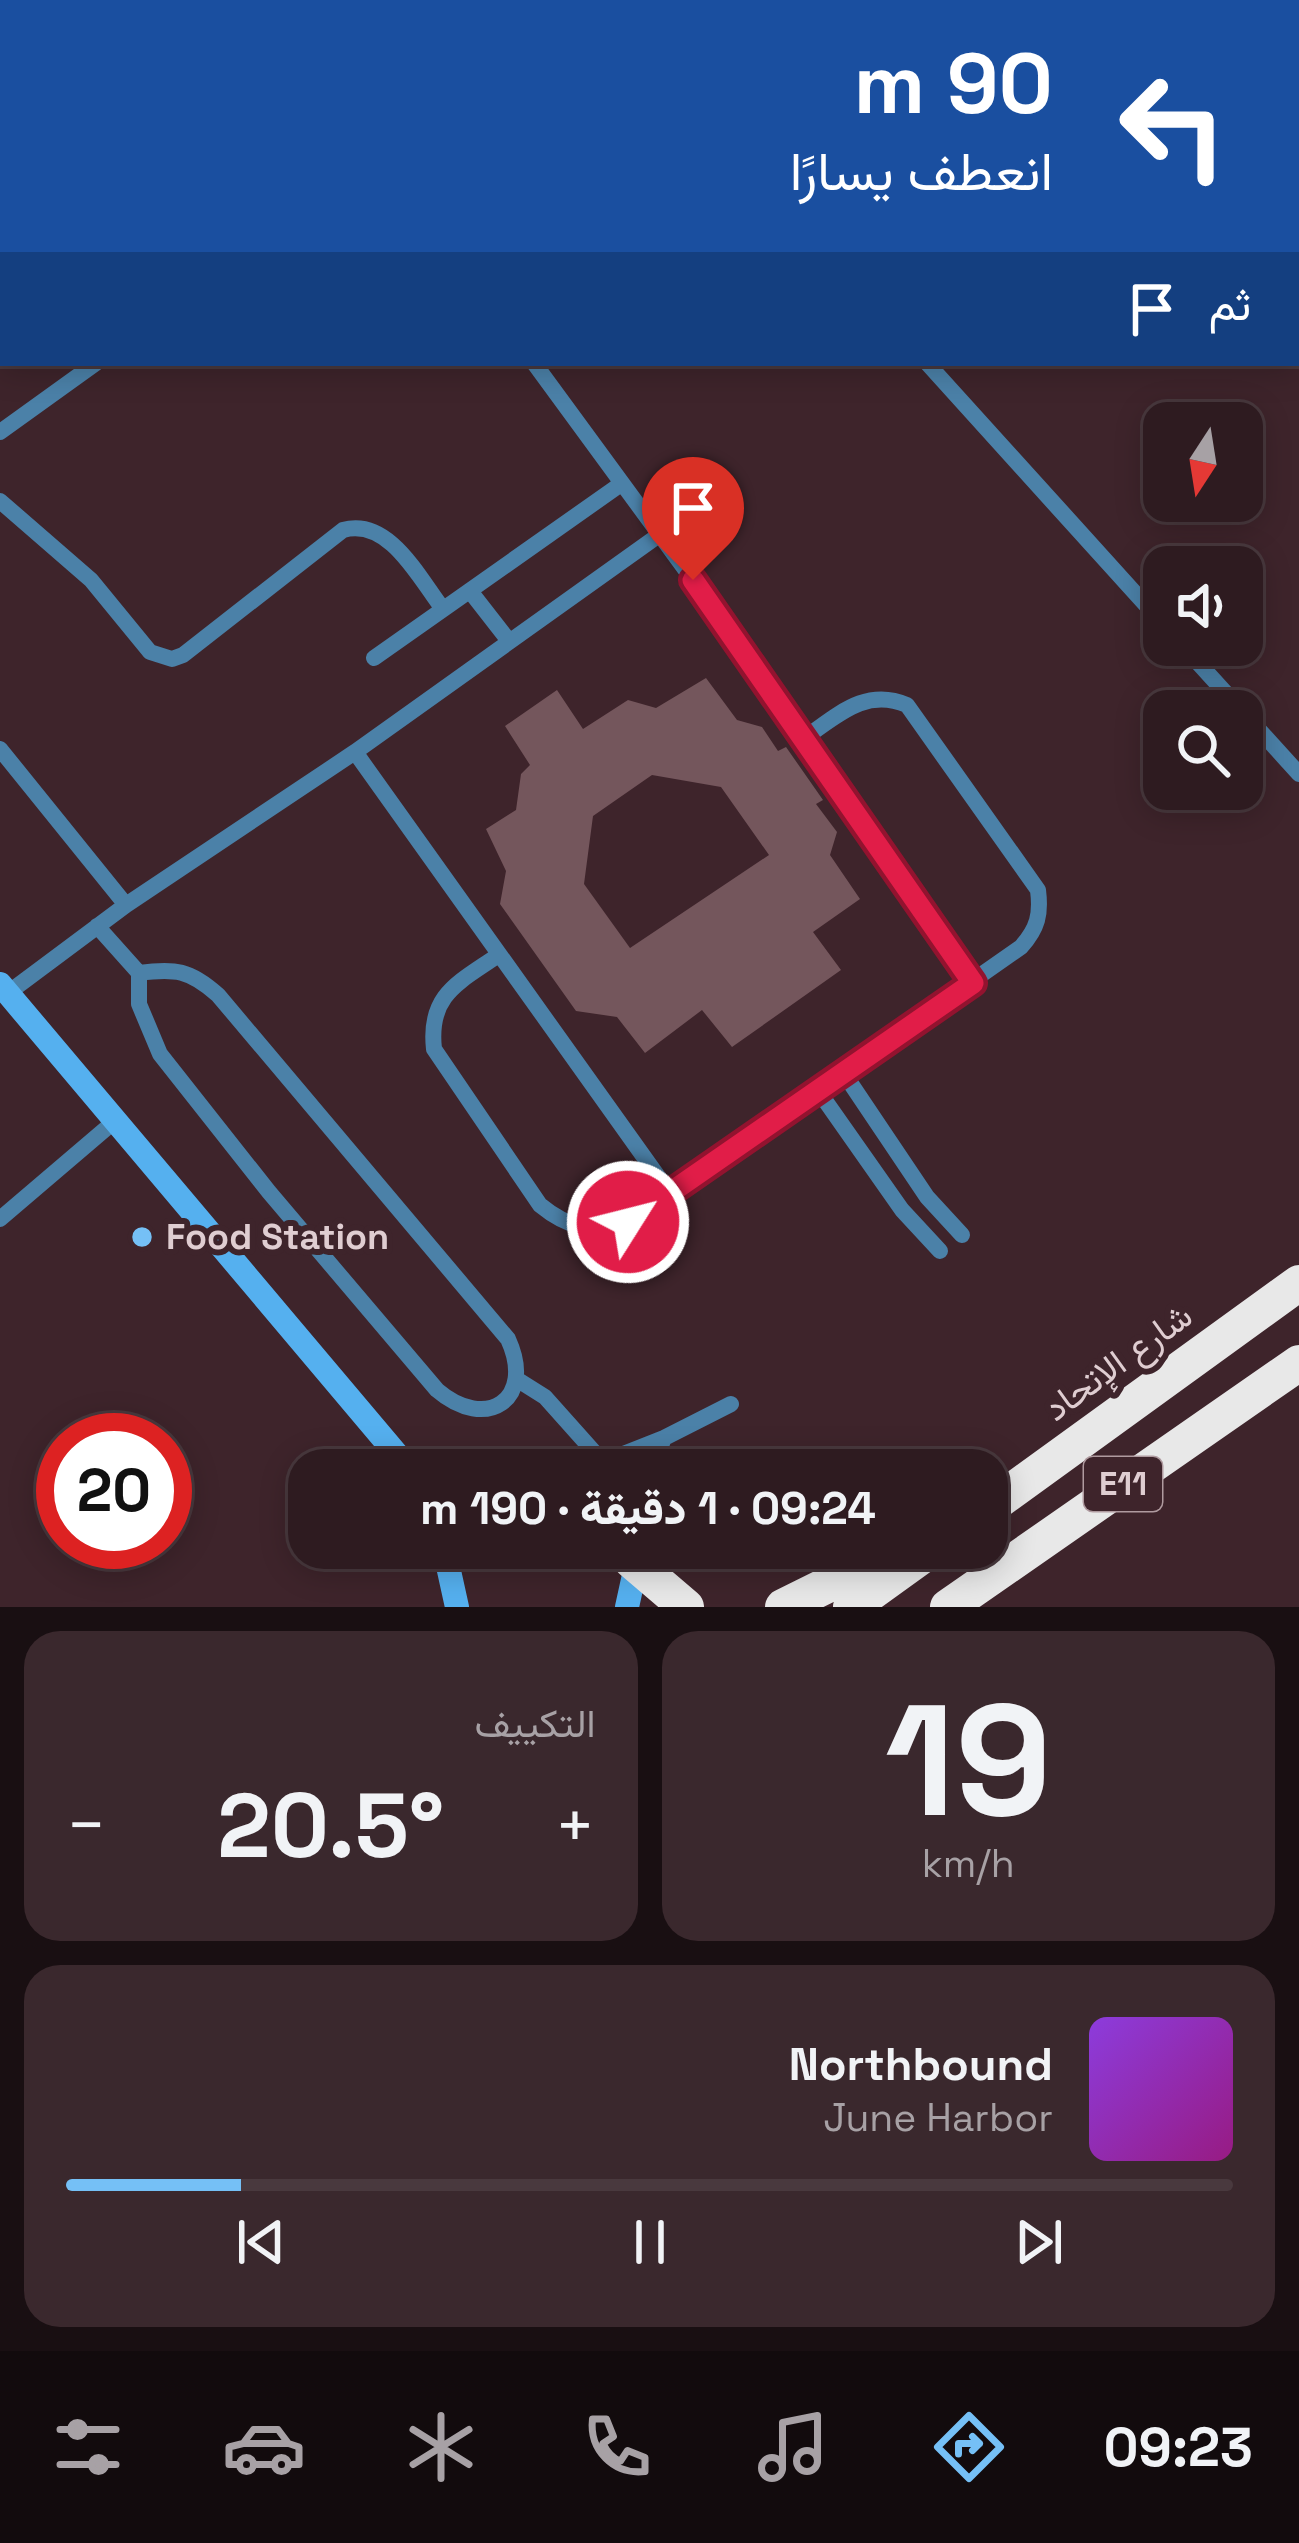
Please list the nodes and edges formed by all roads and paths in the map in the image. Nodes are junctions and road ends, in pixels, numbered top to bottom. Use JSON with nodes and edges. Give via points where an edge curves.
{"nodes":[{"id":1,"x":92,"y":366,"type":"edge"},
{"id":2,"x":536,"y":366,"type":"edge"},
{"id":3,"x":930,"y":366,"type":"edge"},
{"id":4,"x":0,"y":432,"type":"edge"},
{"id":5,"x":621,"y":484,"type":"junction"},
{"id":6,"x":0,"y":501,"type":"edge"},
{"id":7,"x":659,"y":535,"type":"junction"},
{"id":8,"x":470,"y":591,"type":"junction"},
{"id":9,"x":1143,"y":602,"type":"edge"},
{"id":10,"x":443,"y":609,"type":"junction"},
{"id":11,"x":508,"y":640,"type":"junction"},
{"id":12,"x":374,"y":658,"type":"dead end"},
{"id":13,"x":1201,"y":666,"type":"edge"},
{"id":14,"x":1223,"y":690,"type":"edge"},
{"id":15,"x":1263,"y":734,"type":"edge"},
{"id":16,"x":803,"y":739,"type":"junction"},
{"id":17,"x":0,"y":749,"type":"edge"},
{"id":18,"x":355,"y":752,"type":"junction"},
{"id":19,"x":1299,"y":774,"type":"edge"},
{"id":20,"x":125,"y":905,"type":"junction"},
{"id":21,"x":97,"y":926,"type":"junction"},
{"id":22,"x":497,"y":956,"type":"junction"},
{"id":23,"x":139,"y":973,"type":"junction"},
{"id":24,"x":973,"y":983,"type":"junction"},
{"id":25,"x":4,"y":989,"type":"edge"},
{"id":26,"x":843,"y":1072,"type":"junction"},
{"id":27,"x":818,"y":1089,"type":"junction"},
{"id":28,"x":116,"y":1120,"type":"junction"},
{"id":29,"x":669,"y":1192,"type":"junction"},
{"id":30,"x":0,"y":1219,"type":"edge"},
{"id":31,"x":962,"y":1235,"type":"dead end"},
{"id":32,"x":940,"y":1251,"type":"dead end"},
{"id":33,"x":1299,"y":1283,"type":"edge"},
{"id":34,"x":1299,"y":1363,"type":"edge"},
{"id":35,"x":518,"y":1381,"type":"junction"},
{"id":36,"x":731,"y":1404,"type":"dead end"},
{"id":37,"x":664,"y":1438,"type":"junction"},
{"id":38,"x":394,"y":1449,"type":"edge"},
{"id":39,"x":592,"y":1449,"type":"edge"},
{"id":40,"x":636,"y":1449,"type":"edge"},
{"id":41,"x":660,"y":1449,"type":"edge"},
{"id":42,"x":1008,"y":1492,"type":"edge"},
{"id":43,"x":451,"y":1569,"type":"edge"},
{"id":44,"x":633,"y":1569,"type":"edge"},
{"id":45,"x":646,"y":1569,"type":"edge"},
{"id":46,"x":860,"y":1569,"type":"edge"},
{"id":47,"x":903,"y":1569,"type":"edge"},
{"id":48,"x":457,"y":1607,"type":"edge"},
{"id":49,"x":627,"y":1607,"type":"edge"},
{"id":50,"x":686,"y":1607,"type":"edge"},
{"id":51,"x":783,"y":1607,"type":"edge"},
{"id":52,"x":851,"y":1607,"type":"edge"},
{"id":53,"x":948,"y":1607,"type":"edge"}],
"edges":[{"from":1,"to":4,"type":"lane"},
{"from":2,"to":5,"type":"lane"},
{"from":3,"to":9,"type":"lane"},
{"from":5,"to":7,"type":"lane"},
{"from":5,"to":8,"type":"lane"},
{"from":6,"to":10,"type":"lane","via":[[91,580],[161,657],[183,655],[355,527],[385,535]]},
{"from":7,"to":11,"type":"lane"},
{"from":7,"to":16,"type":"lane"},
{"from":8,"to":10,"type":"lane"},
{"from":8,"to":11,"type":"lane"},
{"from":10,"to":12,"type":"lane"},
{"from":11,"to":18,"type":"lane"},
{"from":13,"to":14,"type":"lane"},
{"from":15,"to":19,"type":"lane"},
{"from":16,"to":24,"type":"lane"},
{"from":16,"to":24,"type":"lane","via":[[846,709],[891,698],[907,705],[975,798],[1038,890],[1041,912],[1021,947]]},
{"from":17,"to":20,"type":"lane"},
{"from":18,"to":20,"type":"lane"},
{"from":18,"to":22,"type":"lane"},
{"from":20,"to":21,"type":"lane"},
{"from":21,"to":23,"type":"lane"},
{"from":21,"to":25,"type":"lane"},
{"from":22,"to":29,"type":"lane"},
{"from":22,"to":29,"type":"lane","via":[[437,1006],[434,1049],[540,1205],[575,1227],[612,1227]]},
{"from":23,"to":35,"type":"lane","via":[[172,969],[218,995],[508,1339]]},
{"from":23,"to":35,"type":"lane","via":[[139,1004],[160,1054],[437,1390],[484,1411]]},
{"from":24,"to":26,"type":"lane"},
{"from":25,"to":28,"type":"street"},
{"from":26,"to":27,"type":"lane"},
{"from":26,"to":31,"type":"lane"},
{"from":27,"to":29,"type":"lane"},
{"from":27,"to":32,"type":"lane"},
{"from":28,"to":30,"type":"lane"},
{"from":28,"to":38,"type":"street"},
{"from":33,"to":42,"type":"highway","name":"شارع الإتحاد","number":"E11"},
{"from":34,"to":53,"type":"highway","number":"E11"},
{"from":35,"to":39,"type":"lane","via":[[545,1396]]},
{"from":36,"to":37,"type":"lane"},
{"from":37,"to":40,"type":"lane"},
{"from":37,"to":41,"type":"lane"},
{"from":43,"to":48,"type":"street"},
{"from":44,"to":49,"type":"street"},
{"from":45,"to":50,"type":"highway"},
{"from":46,"to":51,"type":"highway"},
{"from":47,"to":52,"type":"highway"}]}
